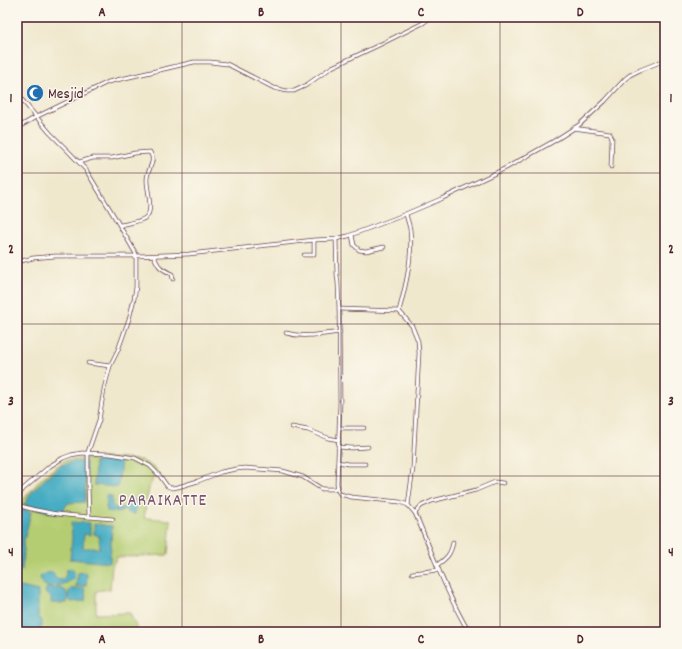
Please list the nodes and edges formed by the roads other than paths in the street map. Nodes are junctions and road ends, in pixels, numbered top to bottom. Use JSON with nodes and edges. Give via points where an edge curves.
{"nodes":[{"id":1,"x":432,"y":17,"type":"edge"},
{"id":2,"x":665,"y":60,"type":"edge"},
{"id":3,"x":17,"y":94,"type":"edge"},
{"id":4,"x":36,"y":117,"type":"junction"},
{"id":5,"x":17,"y":128,"type":"edge"},
{"id":6,"x":573,"y":128,"type":"junction"},
{"id":7,"x":79,"y":162,"type":"junction"},
{"id":8,"x":611,"y":167,"type":"dead end"},
{"id":9,"x":406,"y":214,"type":"junction"},
{"id":10,"x":120,"y":225,"type":"junction"},
{"id":11,"x":352,"y":235,"type":"junction"},
{"id":12,"x":336,"y":239,"type":"junction"},
{"id":13,"x":314,"y":240,"type":"junction"},
{"id":14,"x":384,"y":248,"type":"dead end"},
{"id":15,"x":136,"y":256,"type":"junction"},
{"id":16,"x":154,"y":256,"type":"junction"},
{"id":17,"x":304,"y":256,"type":"dead end"},
{"id":18,"x":17,"y":262,"type":"edge"},
{"id":19,"x":173,"y":279,"type":"dead end"},
{"id":20,"x":339,"y":310,"type":"junction"},
{"id":21,"x":399,"y":311,"type":"junction"},
{"id":22,"x":286,"y":332,"type":"dead end"},
{"id":23,"x":340,"y":332,"type":"junction"},
{"id":24,"x":88,"y":363,"type":"dead end"},
{"id":25,"x":110,"y":366,"type":"junction"},
{"id":26,"x":292,"y":427,"type":"dead end"},
{"id":27,"x":340,"y":428,"type":"junction"},
{"id":28,"x":364,"y":428,"type":"dead end"},
{"id":29,"x":339,"y":440,"type":"junction"},
{"id":30,"x":338,"y":446,"type":"junction"},
{"id":31,"x":368,"y":447,"type":"dead end"},
{"id":32,"x":88,"y":452,"type":"junction"},
{"id":33,"x":338,"y":462,"type":"junction"},
{"id":34,"x":364,"y":464,"type":"dead end"},
{"id":35,"x":503,"y":483,"type":"dead end"},
{"id":36,"x":18,"y":487,"type":"edge"},
{"id":37,"x":338,"y":487,"type":"junction"},
{"id":38,"x":22,"y":490,"type":"junction"},
{"id":39,"x":17,"y":499,"type":"edge"},
{"id":40,"x":17,"y":505,"type":"edge"},
{"id":41,"x":408,"y":505,"type":"junction"},
{"id":42,"x":415,"y":513,"type":"junction"},
{"id":43,"x":89,"y":517,"type":"junction"},
{"id":44,"x":113,"y":519,"type":"dead end"},
{"id":45,"x":453,"y":542,"type":"dead end"},
{"id":46,"x":437,"y":565,"type":"junction"},
{"id":47,"x":439,"y":570,"type":"junction"},
{"id":48,"x":412,"y":573,"type":"dead end"},
{"id":49,"x":469,"y":632,"type":"edge"}],
"edges":[{"from":1,"to":4,"type":"street","via":[[332,67],[305,86],[294,90],[274,88],[227,64],[201,61],[108,82]]},
{"from":2,"to":6,"type":"street","via":[[630,75]]},
{"from":3,"to":4,"type":"street"},
{"from":4,"to":5,"type":"street"},
{"from":4,"to":7,"type":"street"},
{"from":6,"to":8,"type":"street","via":[[610,133]]},
{"from":6,"to":9,"type":"street","via":[[506,168]]},
{"from":7,"to":10,"type":"street"},
{"from":7,"to":10,"type":"street","via":[[93,158],[150,152],[152,161],[147,176],[150,212],[143,219]]},
{"from":9,"to":11,"type":"street"},
{"from":9,"to":21,"type":"street","via":[[410,227],[410,252]]},
{"from":10,"to":15,"type":"street"},
{"from":11,"to":12,"type":"street"},
{"from":11,"to":14,"type":"street","via":[[359,250]]},
{"from":12,"to":13,"type":"street"},
{"from":12,"to":20,"type":"street"},
{"from":13,"to":16,"type":"street"},
{"from":13,"to":17,"type":"street","via":[[314,254]]},
{"from":15,"to":16,"type":"street"},
{"from":15,"to":18,"type":"street","via":[[55,256]]},
{"from":15,"to":25,"type":"street","via":[[134,299],[118,350]]},
{"from":16,"to":19,"type":"street","via":[[160,268],[172,274]]},
{"from":20,"to":21,"type":"street"},
{"from":20,"to":23,"type":"street"},
{"from":21,"to":41,"type":"street","via":[[412,326],[418,341],[419,353],[413,468]]},
{"from":22,"to":23,"type":"street","via":[[292,335],[309,335]]},
{"from":23,"to":27,"type":"street"},
{"from":24,"to":25,"type":"street"},
{"from":25,"to":32,"type":"street","via":[[99,420]]},
{"from":26,"to":29,"type":"street"},
{"from":27,"to":28,"type":"street"},
{"from":27,"to":29,"type":"street"},
{"from":29,"to":30,"type":"street"},
{"from":30,"to":31,"type":"street"},
{"from":30,"to":33,"type":"street"},
{"from":32,"to":37,"type":"street","via":[[135,458],[150,466],[167,486],[172,488],[241,468],[283,471],[303,477],[322,489]]},
{"from":32,"to":38,"type":"street","via":[[57,461]]},
{"from":32,"to":43,"type":"street"},
{"from":33,"to":34,"type":"street"},
{"from":33,"to":37,"type":"street"},
{"from":35,"to":42,"type":"street","via":[[496,482],[432,501],[421,506]]},
{"from":36,"to":38,"type":"street"},
{"from":37,"to":41,"type":"street","via":[[338,491],[344,496]]},
{"from":38,"to":39,"type":"street"},
{"from":40,"to":43,"type":"street","via":[[34,511]]},
{"from":41,"to":42,"type":"street"},
{"from":42,"to":46,"type":"street"},
{"from":43,"to":44,"type":"street"},
{"from":45,"to":46,"type":"street","via":[[450,553]]},
{"from":46,"to":47,"type":"street"},
{"from":47,"to":48,"type":"street"},
{"from":47,"to":49,"type":"street"}]}
